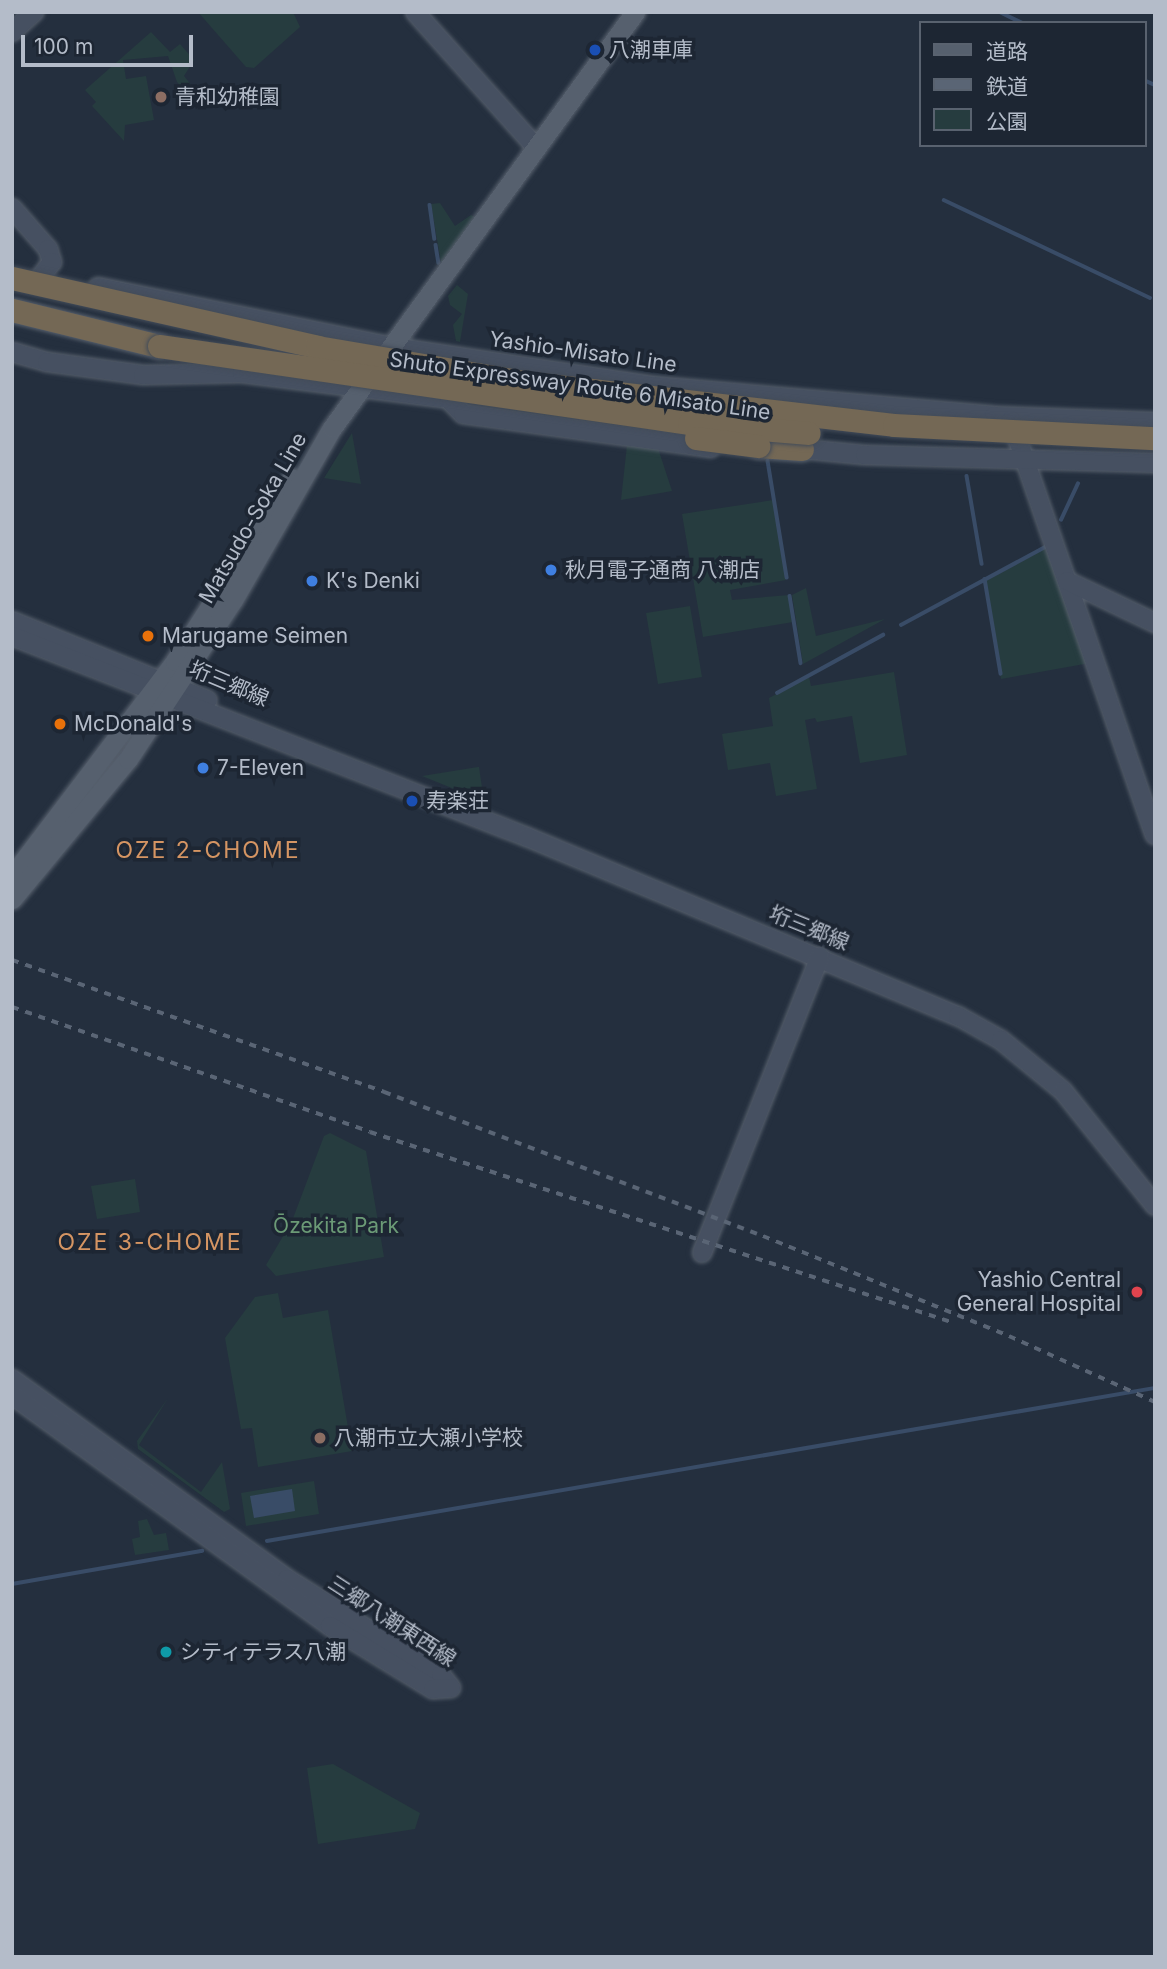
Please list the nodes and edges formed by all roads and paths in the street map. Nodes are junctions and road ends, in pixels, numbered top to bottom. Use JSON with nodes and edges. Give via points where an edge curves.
{"nodes":[{"id":1,"x":34,"y":12,"type":"edge"},
{"id":2,"x":415,"y":12,"type":"edge"},
{"id":3,"x":635,"y":12,"type":"edge"},
{"id":4,"x":12,"y":32,"type":"edge"},
{"id":5,"x":535,"y":146,"type":"junction"},
{"id":6,"x":12,"y":208,"type":"edge"},
{"id":7,"x":12,"y":269,"type":"edge"},
{"id":8,"x":12,"y":278,"type":"edge"},
{"id":9,"x":47,"y":282,"type":"junction"},
{"id":10,"x":12,"y":310,"type":"edge"},
{"id":11,"x":12,"y":327,"type":"edge"},
{"id":12,"x":159,"y":346,"type":"junction"},
{"id":13,"x":393,"y":348,"type":"junction"},
{"id":14,"x":12,"y":352,"type":"edge"},
{"id":15,"x":368,"y":384,"type":"junction"},
{"id":16,"x":1009,"y":417,"type":"junction"},
{"id":17,"x":1155,"y":422,"type":"edge"},
{"id":18,"x":1155,"y":438,"type":"edge"},
{"id":19,"x":802,"y":449,"type":"junction"},
{"id":20,"x":1155,"y":453,"type":"edge"},
{"id":21,"x":1027,"y":461,"type":"junction"},
{"id":22,"x":1155,"y":463,"type":"edge"},
{"id":23,"x":1067,"y":581,"type":"junction"},
{"id":24,"x":12,"y":621,"type":"edge"},
{"id":25,"x":1155,"y":623,"type":"edge"},
{"id":26,"x":12,"y":636,"type":"edge"},
{"id":27,"x":166,"y":689,"type":"junction"},
{"id":28,"x":1155,"y":835,"type":"edge"},
{"id":29,"x":12,"y":876,"type":"edge"},
{"id":30,"x":12,"y":899,"type":"edge"},
{"id":31,"x":820,"y":957,"type":"junction"},
{"id":32,"x":1155,"y":1206,"type":"edge"},
{"id":33,"x":702,"y":1253,"type":"dead end"},
{"id":34,"x":12,"y":1379,"type":"edge"},
{"id":35,"x":12,"y":1395,"type":"edge"}],
"edges":[{"from":1,"to":4,"type":"street"},
{"from":2,"to":5,"type":"street"},
{"from":3,"to":5,"type":"main road","name":"Matsudo-Soka Line"},
{"from":5,"to":13,"type":"main road","name":"Matsudo-Soka Line"},
{"from":6,"to":9,"type":"street","via":[[48,249],[52,262]]},
{"from":7,"to":9,"type":"street","name":"Yashio-Misato Line"},
{"from":8,"to":9,"type":"highway","name":"Shuto Expressway Route 6 Misato Line","bridge":true},
{"from":9,"to":13,"type":"street","name":"Yashio-Misato Line"},
{"from":9,"to":18,"type":"highway","name":"Shuto Expressway Route 6 Misato Line","bridge":true,"via":[[317,347],[523,382],[783,415],[967,430]]},
{"from":10,"to":12,"type":"highway","name":"Shuto Expressway Route 6 Misato Line"},
{"from":11,"to":12,"type":"highway","name":"Shuto Expressway Route 6 Misato Line","via":[[62,337]]},
{"from":12,"to":15,"type":"highway","name":"Shuto Expressway Route 6 Misato Line","bridge":true},
{"from":13,"to":15,"type":"main road","name":"Matsudo-Soka Line"},
{"from":13,"to":16,"type":"street","name":"Yashio-Misato Line","via":[[654,386]]},
{"from":14,"to":15,"type":"street","via":[[47,362],[143,374],[242,373]]},
{"from":15,"to":19,"type":"highway","bridge":true,"via":[[431,400]]},
{"from":15,"to":19,"type":"street","via":[[448,399],[455,411],[463,414],[563,429],[769,454]]},
{"from":15,"to":20,"type":"highway","name":"Shuto Expressway Route 6 Misato Line","bridge":true,"via":[[689,423],[966,445]]},
{"from":15,"to":27,"type":"main road","name":"Matsudo-Soka Line","via":[[274,499]]},
{"from":16,"to":17,"type":"street","name":"Yashio-Misato Line"},
{"from":16,"to":21,"type":"street"},
{"from":19,"to":21,"type":"street"},
{"from":21,"to":22,"type":"street"},
{"from":21,"to":23,"type":"street"},
{"from":23,"to":25,"type":"street"},
{"from":23,"to":28,"type":"street"},
{"from":24,"to":27,"type":"street","name":"垳三郷線"},
{"from":26,"to":27,"type":"street","name":"垳三郷線"},
{"from":27,"to":29,"type":"main road","name":"Matsudo-Soka Line"},
{"from":27,"to":30,"type":"main road","name":"Matsudo-Soka Line","via":[[128,759]]},
{"from":27,"to":31,"type":"street","name":"垳三郷線"},
{"from":31,"to":32,"type":"street","name":"垳三郷線","via":[[958,1016],[1001,1040],[1063,1091]]},
{"from":31,"to":33,"type":"street"},
{"from":34,"to":35,"type":"street","name":"三郷八潮東西線","via":[[287,1579],[441,1675],[451,1688],[433,1689],[331,1626]]}]}
